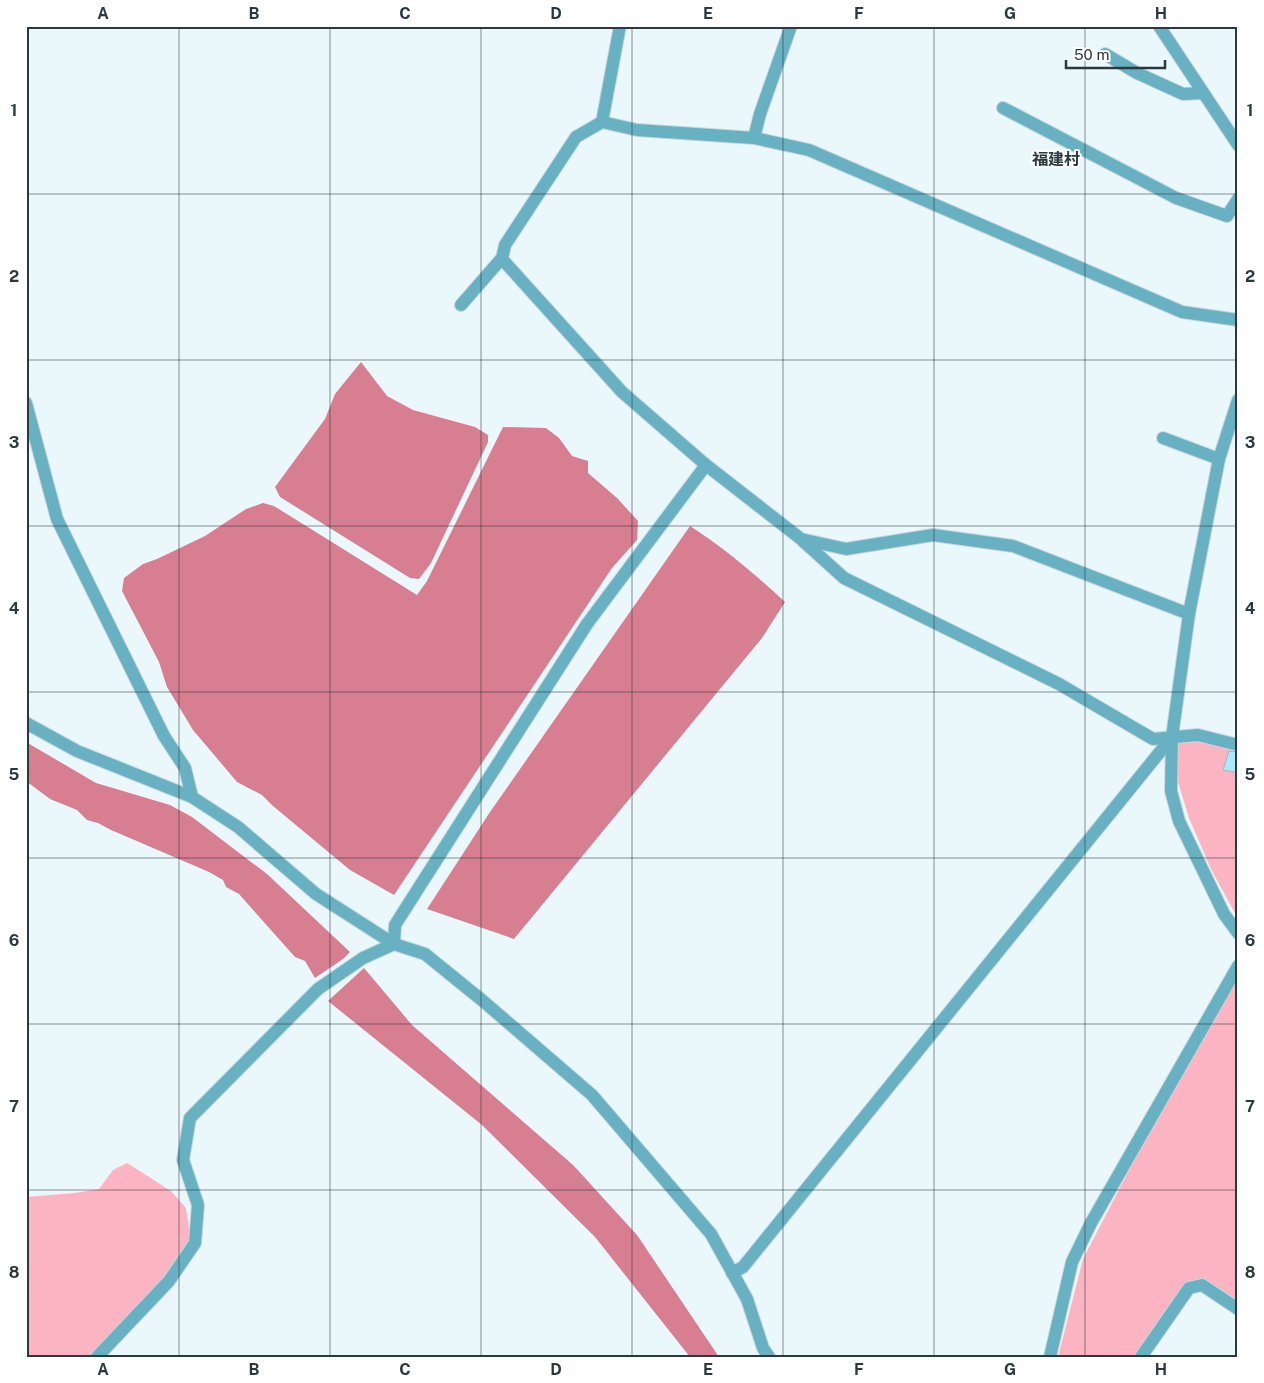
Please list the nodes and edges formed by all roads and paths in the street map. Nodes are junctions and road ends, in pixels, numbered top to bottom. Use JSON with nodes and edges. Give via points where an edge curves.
{"nodes":[{"id":1,"x":620,"y":26,"type":"edge"},
{"id":2,"x":791,"y":26,"type":"edge"},
{"id":3,"x":1159,"y":26,"type":"edge"},
{"id":4,"x":1106,"y":54,"type":"dead end"},
{"id":5,"x":1203,"y":93,"type":"junction"},
{"id":6,"x":1003,"y":108,"type":"dead end"},
{"id":7,"x":602,"y":122,"type":"junction"},
{"id":8,"x":754,"y":138,"type":"junction"},
{"id":9,"x":1238,"y":145,"type":"edge"},
{"id":10,"x":1238,"y":199,"type":"edge"},
{"id":11,"x":502,"y":258,"type":"junction"},
{"id":12,"x":461,"y":304,"type":"dead end"},
{"id":13,"x":1238,"y":320,"type":"edge"},
{"id":14,"x":1238,"y":400,"type":"edge"},
{"id":15,"x":26,"y":403,"type":"edge"},
{"id":16,"x":1163,"y":438,"type":"dead end"},
{"id":17,"x":1219,"y":459,"type":"junction"},
{"id":18,"x":706,"y":465,"type":"junction"},
{"id":19,"x":801,"y":539,"type":"junction"},
{"id":20,"x":1189,"y":614,"type":"junction"},
{"id":21,"x":26,"y":723,"type":"edge"},
{"id":22,"x":1172,"y":737,"type":"junction"},
{"id":23,"x":1238,"y":745,"type":"edge"},
{"id":24,"x":192,"y":797,"type":"junction"},
{"id":25,"x":1238,"y":933,"type":"edge"},
{"id":26,"x":394,"y":944,"type":"junction"},
{"id":27,"x":1238,"y":966,"type":"edge"},
{"id":28,"x":732,"y":1273,"type":"junction"},
{"id":29,"x":1238,"y":1308,"type":"edge"},
{"id":30,"x":97,"y":1357,"type":"edge"},
{"id":31,"x":769,"y":1357,"type":"edge"},
{"id":32,"x":1050,"y":1357,"type":"edge"},
{"id":33,"x":1141,"y":1357,"type":"edge"}],
"edges":[{"from":1,"to":7,"type":"street"},
{"from":2,"to":8,"type":"street"},
{"from":3,"to":5,"type":"street"},
{"from":4,"to":5,"type":"street","via":[[1136,73],[1183,94]]},
{"from":5,"to":9,"type":"street"},
{"from":6,"to":10,"type":"street","via":[[1176,198],[1227,216]]},
{"from":7,"to":8,"type":"street","via":[[637,130]]},
{"from":7,"to":11,"type":"street","via":[[576,137],[505,245]]},
{"from":8,"to":13,"type":"street","via":[[809,150],[1182,312]]},
{"from":11,"to":12,"type":"street"},
{"from":11,"to":18,"type":"street","via":[[622,392]]},
{"from":14,"to":17,"type":"street"},
{"from":15,"to":24,"type":"street","via":[[57,519],[164,736],[184,768]]},
{"from":16,"to":17,"type":"street"},
{"from":17,"to":20,"type":"street"},
{"from":18,"to":19,"type":"street"},
{"from":18,"to":26,"type":"street","via":[[587,624],[394,925]]},
{"from":19,"to":20,"type":"street","via":[[846,549],[933,534],[1013,546]]},
{"from":19,"to":22,"type":"street","via":[[844,578],[1059,684],[1153,739]]},
{"from":20,"to":22,"type":"street"},
{"from":21,"to":24,"type":"street","via":[[77,751]]},
{"from":22,"to":23,"type":"street","via":[[1198,735]]},
{"from":22,"to":25,"type":"street","via":[[1171,791],[1179,821],[1224,914]]},
{"from":22,"to":28,"type":"street","via":[[744,1267]]},
{"from":24,"to":26,"type":"street","via":[[238,827],[316,894]]},
{"from":26,"to":28,"type":"street","via":[[425,954],[592,1095],[711,1234]]},
{"from":26,"to":30,"type":"street","via":[[364,958],[318,989],[190,1118],[183,1160],[198,1205],[195,1243],[169,1281]]},
{"from":27,"to":32,"type":"street","via":[[1091,1223],[1072,1262]]},
{"from":28,"to":31,"type":"street","via":[[747,1300]]},
{"from":29,"to":33,"type":"street","via":[[1202,1285],[1189,1288]]}]}
